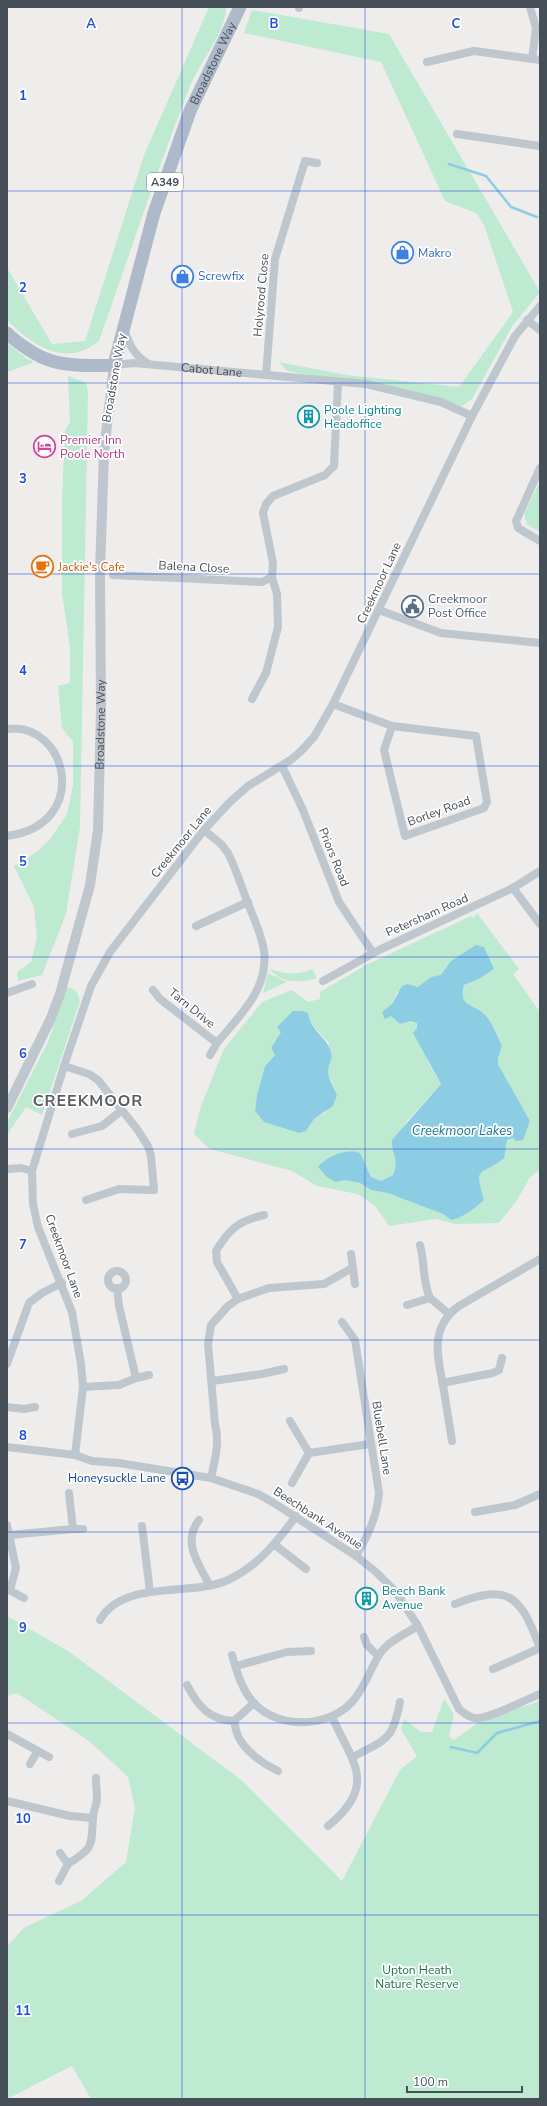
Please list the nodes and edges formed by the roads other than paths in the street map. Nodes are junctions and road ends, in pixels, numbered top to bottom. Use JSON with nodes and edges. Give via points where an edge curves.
{"nodes":[{"id":1,"x":240,"y":7,"type":"edge"},
{"id":2,"x":530,"y":7,"type":"edge"},
{"id":3,"x":536,"y":59,"type":"edge"},
{"id":4,"x":427,"y":62,"type":"dead end"},
{"id":5,"x":457,"y":134,"type":"dead end"},
{"id":6,"x":540,"y":146,"type":"edge"},
{"id":7,"x":317,"y":163,"type":"dead end"},
{"id":8,"x":540,"y":306,"type":"edge"},
{"id":9,"x":528,"y":320,"type":"junction"},
{"id":10,"x":123,"y":327,"type":"junction"},
{"id":11,"x":540,"y":330,"type":"edge"},
{"id":12,"x":7,"y":333,"type":"edge"},
{"id":13,"x":114,"y":365,"type":"junction"},
{"id":14,"x":151,"y":365,"type":"junction"},
{"id":15,"x":266,"y":375,"type":"junction"},
{"id":16,"x":338,"y":382,"type":"junction"},
{"id":17,"x":472,"y":416,"type":"junction"},
{"id":18,"x":540,"y":468,"type":"edge"},
{"id":19,"x":540,"y":541,"type":"edge"},
{"id":20,"x":113,"y":575,"type":"dead end"},
{"id":21,"x":272,"y":577,"type":"junction"},
{"id":22,"x":379,"y":610,"type":"junction"},
{"id":23,"x":540,"y":643,"type":"edge"},
{"id":24,"x":252,"y":699,"type":"dead end"},
{"id":25,"x":333,"y":704,"type":"junction"},
{"id":26,"x":392,"y":726,"type":"junction"},
{"id":27,"x":7,"y":729,"type":"edge"},
{"id":28,"x":282,"y":766,"type":"junction"},
{"id":29,"x":204,"y":830,"type":"junction"},
{"id":30,"x":7,"y":836,"type":"edge"},
{"id":31,"x":540,"y":871,"type":"edge"},
{"id":32,"x":513,"y":888,"type":"junction"},
{"id":33,"x":248,"y":902,"type":"junction"},
{"id":34,"x":540,"y":924,"type":"edge"},
{"id":35,"x":196,"y":926,"type":"dead end"},
{"id":36,"x":372,"y":953,"type":"junction"},
{"id":37,"x":323,"y":981,"type":"dead end"},
{"id":38,"x":32,"y":984,"type":"dead end"},
{"id":39,"x":153,"y":990,"type":"dead end"},
{"id":40,"x":7,"y":993,"type":"edge"},
{"id":41,"x":217,"y":1043,"type":"junction"},
{"id":42,"x":210,"y":1055,"type":"dead end"},
{"id":43,"x":64,"y":1066,"type":"junction"},
{"id":44,"x":7,"y":1108,"type":"edge"},
{"id":45,"x":121,"y":1111,"type":"junction"},
{"id":46,"x":72,"y":1134,"type":"dead end"},
{"id":47,"x":7,"y":1169,"type":"edge"},
{"id":48,"x":32,"y":1171,"type":"junction"},
{"id":49,"x":86,"y":1200,"type":"dead end"},
{"id":50,"x":264,"y":1214,"type":"dead end"},
{"id":51,"x":420,"y":1245,"type":"dead end"},
{"id":52,"x":351,"y":1254,"type":"dead end"},
{"id":53,"x":540,"y":1259,"type":"edge"},
{"id":54,"x":352,"y":1268,"type":"junction"},
{"id":55,"x":62,"y":1283,"type":"junction"},
{"id":56,"x":355,"y":1284,"type":"dead end"},
{"id":57,"x":117,"y":1288,"type":"dead end"},
{"id":58,"x":430,"y":1298,"type":"junction"},
{"id":59,"x":238,"y":1299,"type":"junction"},
{"id":60,"x":407,"y":1305,"type":"dead end"},
{"id":61,"x":449,"y":1314,"type":"junction"},
{"id":62,"x":342,"y":1322,"type":"dead end"},
{"id":63,"x":502,"y":1358,"type":"dead end"},
{"id":64,"x":7,"y":1364,"type":"edge"},
{"id":65,"x":500,"y":1368,"type":"junction"},
{"id":66,"x":284,"y":1369,"type":"dead end"},
{"id":67,"x":507,"y":1373,"type":"dead end"},
{"id":68,"x":149,"y":1375,"type":"dead end"},
{"id":69,"x":136,"y":1378,"type":"junction"},
{"id":70,"x":212,"y":1381,"type":"junction"},
{"id":71,"x":442,"y":1383,"type":"junction"},
{"id":72,"x":82,"y":1386,"type":"junction"},
{"id":73,"x":7,"y":1407,"type":"edge"},
{"id":74,"x":35,"y":1407,"type":"dead end"},
{"id":75,"x":290,"y":1421,"type":"dead end"},
{"id":76,"x":452,"y":1441,"type":"dead end"},
{"id":77,"x":370,"y":1444,"type":"junction"},
{"id":78,"x":7,"y":1447,"type":"edge"},
{"id":79,"x":309,"y":1453,"type":"junction"},
{"id":80,"x":75,"y":1455,"type":"junction"},
{"id":81,"x":211,"y":1478,"type":"junction"},
{"id":82,"x":292,"y":1483,"type":"dead end"},
{"id":83,"x":69,"y":1494,"type":"dead end"},
{"id":84,"x":540,"y":1494,"type":"edge"},
{"id":85,"x":475,"y":1512,"type":"dead end"},
{"id":86,"x":296,"y":1516,"type":"junction"},
{"id":87,"x":199,"y":1520,"type":"dead end"},
{"id":88,"x":7,"y":1525,"type":"edge"},
{"id":89,"x":142,"y":1526,"type":"dead end"},
{"id":90,"x":73,"y":1529,"type":"junction"},
{"id":91,"x":83,"y":1529,"type":"dead end"},
{"id":92,"x":10,"y":1535,"type":"junction"},
{"id":93,"x":275,"y":1544,"type":"junction"},
{"id":94,"x":356,"y":1556,"type":"junction"},
{"id":95,"x":306,"y":1569,"type":"dead end"},
{"id":96,"x":209,"y":1584,"type":"junction"},
{"id":97,"x":8,"y":1590,"type":"edge"},
{"id":98,"x":150,"y":1592,"type":"junction"},
{"id":99,"x":24,"y":1598,"type":"dead end"},
{"id":100,"x":455,"y":1604,"type":"dead end"},
{"id":101,"x":97,"y":1606,"type":"dead end"},
{"id":102,"x":105,"y":1611,"type":"junction"},
{"id":103,"x":100,"y":1620,"type":"dead end"},
{"id":104,"x":418,"y":1626,"type":"junction"},
{"id":105,"x":364,"y":1637,"type":"dead end"},
{"id":106,"x":540,"y":1648,"type":"edge"},
{"id":107,"x":311,"y":1651,"type":"dead end"},
{"id":108,"x":232,"y":1655,"type":"dead end"},
{"id":109,"x":378,"y":1656,"type":"junction"},
{"id":110,"x":236,"y":1666,"type":"junction"},
{"id":111,"x":493,"y":1669,"type":"dead end"},
{"id":112,"x":187,"y":1685,"type":"dead end"},
{"id":113,"x":540,"y":1694,"type":"edge"},
{"id":114,"x":400,"y":1702,"type":"dead end"},
{"id":115,"x":254,"y":1703,"type":"junction"},
{"id":116,"x":332,"y":1717,"type":"junction"},
{"id":117,"x":234,"y":1721,"type":"junction"},
{"id":118,"x":7,"y":1734,"type":"edge"},
{"id":119,"x":38,"y":1752,"type":"junction"},
{"id":120,"x":353,"y":1756,"type":"junction"},
{"id":121,"x":49,"y":1757,"type":"dead end"},
{"id":122,"x":30,"y":1764,"type":"dead end"},
{"id":123,"x":278,"y":1771,"type":"dead end"},
{"id":124,"x":96,"y":1778,"type":"dead end"},
{"id":125,"x":7,"y":1801,"type":"edge"},
{"id":126,"x":93,"y":1818,"type":"junction"},
{"id":127,"x":328,"y":1826,"type":"dead end"},
{"id":128,"x":60,"y":1853,"type":"dead end"},
{"id":129,"x":68,"y":1864,"type":"junction"},
{"id":130,"x":58,"y":1881,"type":"dead end"}],
"edges":[{"from":1,"to":10,"type":"main road","name":"Broadstone Way","number":"A349","via":[[190,112],[154,213]]},
{"from":2,"to":3,"type":"street","via":[[536,28]]},
{"from":3,"to":4,"type":"street","via":[[474,51]]},
{"from":5,"to":6,"type":"street"},
{"from":7,"to":15,"type":"street","name":"Holyrood Close","via":[[305,161],[275,260]]},
{"from":8,"to":9,"type":"street","name":"Creekmoor Lane"},
{"from":9,"to":11,"type":"street"},
{"from":9,"to":17,"type":"street","name":"Creekmoor Lane","via":[[515,336]]},
{"from":10,"to":13,"type":"main road","name":"Broadstone Way","number":"A349"},
{"from":10,"to":14,"type":"street","name":"Broadstone Way","via":[[133,351]]},
{"from":12,"to":13,"type":"main road","name":"Cabot Lane","via":[[19,344],[48,360],[88,366]]},
{"from":13,"to":14,"type":"street","name":"Cabot Lane"},
{"from":13,"to":44,"type":"street","name":"Broadstone Way","via":[[104,451],[100,572],[101,724],[98,830],[90,885],[60,994]]},
{"from":14,"to":15,"type":"street","name":"Cabot Lane"},
{"from":15,"to":16,"type":"street","name":"Cabot Lane"},
{"from":16,"to":17,"type":"street","name":"Cabot Lane","via":[[366,384],[441,402]]},
{"from":16,"to":21,"type":"street","via":[[334,466],[325,476],[273,496],[266,504],[263,513],[273,563]]},
{"from":17,"to":22,"type":"street","name":"Creekmoor Lane"},
{"from":18,"to":19,"type":"street","via":[[516,521],[518,528]]},
{"from":20,"to":21,"type":"street","name":"Balena Close","via":[[262,582]]},
{"from":21,"to":24,"type":"street","via":[[277,594],[278,627],[266,673]]},
{"from":22,"to":23,"type":"street","via":[[441,633]]},
{"from":22,"to":25,"type":"street","name":"Creekmoor Lane"},
{"from":25,"to":26,"type":"street","name":"Borley Road"},
{"from":25,"to":28,"type":"street","name":"Creekmoor Lane","via":[[314,737]]},
{"from":26,"to":26,"type":"street","name":"Borley Road","via":[[476,736],[486,792],[487,802],[484,808],[405,836],[384,750]]},
{"from":27,"to":30,"type":"street","via":[[16,728],[31,732],[50,748],[60,765],[62,786],[56,808],[44,822],[28,832]]},
{"from":28,"to":29,"type":"street","name":"Creekmoor Lane","via":[[248,786]]},
{"from":28,"to":36,"type":"street","name":"Priors Road","via":[[303,810],[340,902]]},
{"from":29,"to":33,"type":"street","name":"Tarn Drive","via":[[228,853]]},
{"from":29,"to":43,"type":"street","name":"Creekmoor Lane","via":[[105,959],[91,986]]},
{"from":31,"to":32,"type":"street","name":"Petersham Road"},
{"from":32,"to":34,"type":"street"},
{"from":32,"to":36,"type":"street","name":"Petersham Road"},
{"from":33,"to":35,"type":"street"},
{"from":33,"to":41,"type":"street","name":"Tarn Drive","via":[[265,948],[265,968],[256,993]]},
{"from":36,"to":37,"type":"street","name":"Petersham Road"},
{"from":38,"to":40,"type":"street"},
{"from":39,"to":41,"type":"street","name":"Tarn Drive","via":[[160,999]]},
{"from":41,"to":42,"type":"street","name":"Tarn Drive"},
{"from":43,"to":45,"type":"street","via":[[89,1074],[98,1080]]},
{"from":43,"to":48,"type":"street","name":"Creekmoor Lane"},
{"from":45,"to":46,"type":"street","via":[[102,1126]]},
{"from":45,"to":49,"type":"street","via":[[138,1129],[148,1146],[158,1190],[119,1189]]},
{"from":47,"to":48,"type":"street","via":[[22,1168]]},
{"from":48,"to":55,"type":"street","name":"Creekmoor Lane","via":[[38,1227]]},
{"from":50,"to":59,"type":"street","via":[[235,1226],[216,1250],[217,1262]]},
{"from":51,"to":58,"type":"street"},
{"from":52,"to":54,"type":"street"},
{"from":53,"to":61,"type":"street"},
{"from":54,"to":56,"type":"street"},
{"from":54,"to":59,"type":"street","via":[[324,1284],[269,1288]]},
{"from":55,"to":64,"type":"street","via":[[29,1303]]},
{"from":55,"to":72,"type":"street","name":"Creekmoor Lane","via":[[77,1337]]},
{"from":57,"to":69,"type":"street"},
{"from":58,"to":60,"type":"street"},
{"from":58,"to":61,"type":"street"},
{"from":59,"to":70,"type":"street","via":[[211,1325],[208,1344]]},
{"from":61,"to":71,"type":"street","via":[[440,1330],[437,1346]]},
{"from":62,"to":77,"type":"street","name":"Bluebell Lane","via":[[355,1340]]},
{"from":63,"to":65,"type":"street"},
{"from":65,"to":67,"type":"street"},
{"from":65,"to":71,"type":"street","via":[[493,1373]]},
{"from":66,"to":70,"type":"street"},
{"from":68,"to":69,"type":"street"},
{"from":69,"to":72,"type":"street","via":[[119,1385]]},
{"from":70,"to":81,"type":"street","via":[[218,1450]]},
{"from":71,"to":76,"type":"street"},
{"from":72,"to":80,"type":"street","name":"Creekmoor Lane"},
{"from":73,"to":74,"type":"street"},
{"from":75,"to":79,"type":"street"},
{"from":77,"to":79,"type":"street"},
{"from":77,"to":94,"type":"street","name":"Bluebell Lane","via":[[379,1493],[377,1511],[369,1534]]},
{"from":78,"to":80,"type":"street","name":"Beechbank Avenue"},
{"from":79,"to":82,"type":"street"},
{"from":80,"to":81,"type":"street","name":"Beechbank Avenue","via":[[92,1461]]},
{"from":81,"to":86,"type":"street","name":"Beechbank Avenue","via":[[258,1494]]},
{"from":83,"to":90,"type":"street"},
{"from":84,"to":85,"type":"street","via":[[515,1504]]},
{"from":86,"to":93,"type":"street"},
{"from":86,"to":94,"type":"street","name":"Beechbank Avenue"},
{"from":87,"to":96,"type":"street","via":[[192,1529],[191,1542],[194,1555]]},
{"from":88,"to":92,"type":"street"},
{"from":89,"to":98,"type":"street"},
{"from":90,"to":91,"type":"street"},
{"from":90,"to":92,"type":"street"},
{"from":92,"to":97,"type":"street","via":[[16,1568]]},
{"from":93,"to":95,"type":"street"},
{"from":93,"to":96,"type":"street","via":[[260,1558],[226,1581]]},
{"from":94,"to":104,"type":"street","name":"Beechbank Avenue","via":[[395,1591]]},
{"from":96,"to":98,"type":"street"},
{"from":97,"to":99,"type":"street"},
{"from":98,"to":102,"type":"street","via":[[116,1603]]},
{"from":100,"to":106,"type":"street","via":[[489,1593],[509,1597],[522,1607]]},
{"from":101,"to":102,"type":"street"},
{"from":102,"to":103,"type":"street"},
{"from":104,"to":109,"type":"street","via":[[389,1644]]},
{"from":104,"to":113,"type":"street","name":"Beechbank Avenue","via":[[466,1715],[476,1718],[486,1716]]},
{"from":105,"to":109,"type":"street","via":[[367,1645]]},
{"from":106,"to":111,"type":"street"},
{"from":107,"to":110,"type":"street","via":[[287,1652]]},
{"from":108,"to":110,"type":"street"},
{"from":109,"to":116,"type":"street","via":[[353,1702]]},
{"from":110,"to":115,"type":"street","via":[[244,1690]]},
{"from":112,"to":117,"type":"street","via":[[194,1699],[213,1718]]},
{"from":114,"to":120,"type":"street","via":[[395,1727],[389,1736]]},
{"from":115,"to":116,"type":"street","via":[[277,1717],[292,1722],[319,1721]]},
{"from":115,"to":117,"type":"street"},
{"from":116,"to":120,"type":"street"},
{"from":117,"to":123,"type":"street","via":[[238,1736],[251,1752]]},
{"from":118,"to":119,"type":"street"},
{"from":119,"to":121,"type":"street"},
{"from":119,"to":122,"type":"street"},
{"from":120,"to":127,"type":"street","via":[[359,1775],[355,1793],[341,1816]]},
{"from":124,"to":126,"type":"street"},
{"from":125,"to":126,"type":"street","via":[[70,1816]]},
{"from":126,"to":129,"type":"street","via":[[92,1843],[85,1852]]},
{"from":128,"to":129,"type":"street"},
{"from":129,"to":130,"type":"street"}]}
